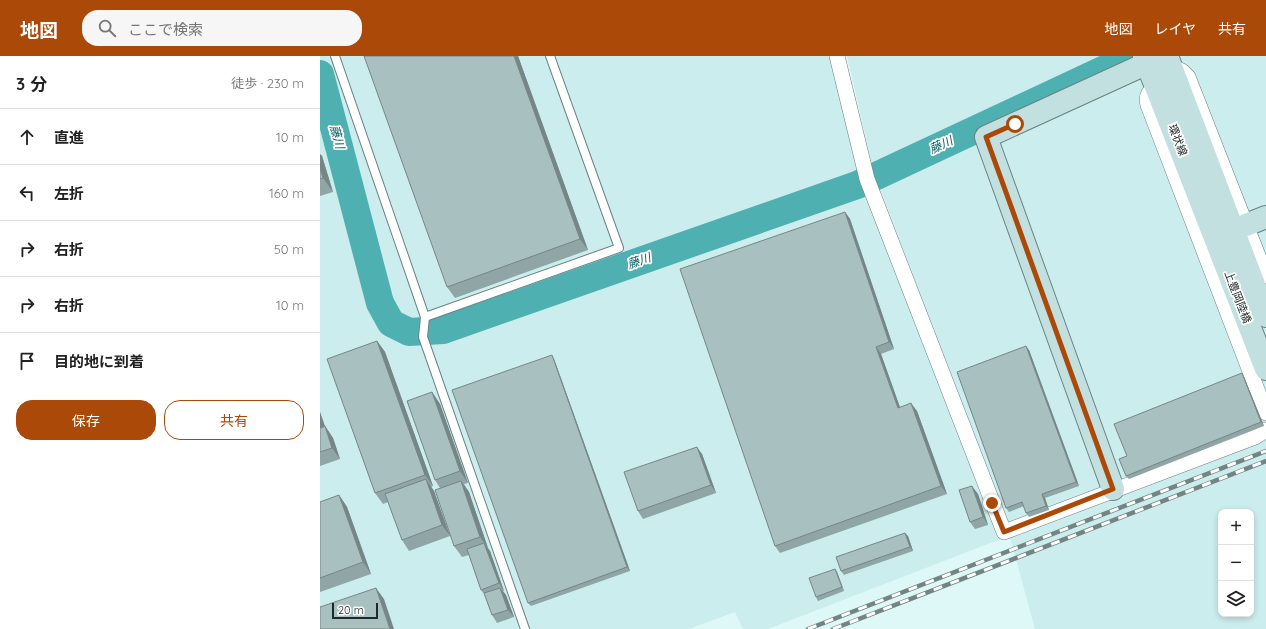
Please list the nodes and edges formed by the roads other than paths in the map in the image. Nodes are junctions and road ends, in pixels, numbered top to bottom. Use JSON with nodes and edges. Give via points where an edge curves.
{"nodes":[{"id":1,"x":335,"y":56,"type":"edge"},
{"id":2,"x":550,"y":56,"type":"edge"},
{"id":3,"x":837,"y":56,"type":"edge"},
{"id":4,"x":1158,"y":59,"type":"edge"},
{"id":5,"x":1266,"y":217,"type":"edge"},
{"id":6,"x":1221,"y":225,"type":"junction"},
{"id":7,"x":1266,"y":276,"type":"edge"},
{"id":8,"x":1266,"y":316,"type":"edge"},
{"id":9,"x":425,"y":317,"type":"junction"},
{"id":10,"x":1266,"y":369,"type":"edge"},
{"id":11,"x":1266,"y":412,"type":"edge"},
{"id":12,"x":1266,"y":430,"type":"edge"},
{"id":13,"x":1113,"y":489,"type":"junction"},
{"id":14,"x":525,"y":629,"type":"edge"}],
"edges":[{"from":1,"to":9,"type":"lane"},
{"from":2,"to":9,"type":"lane","via":[[619,248]]},
{"from":3,"to":13,"type":"street","via":[[868,179],[1004,532]]},
{"from":4,"to":6,"type":"street","name":"環状線"},
{"from":4,"to":6,"type":"street","name":"環状線","via":[[1157,85]]},
{"from":4,"to":13,"type":"street","via":[[986,137]]},
{"from":5,"to":6,"type":"street"},
{"from":6,"to":7,"type":"street"},
{"from":6,"to":8,"type":"street","name":"上豊岡陸橋"},
{"from":6,"to":10,"type":"street","name":"上豊岡陸橋"},
{"from":6,"to":11,"type":"street"},
{"from":9,"to":14,"type":"lane","via":[[423,338]]},
{"from":12,"to":13,"type":"street","via":[[1255,437]]}]}
